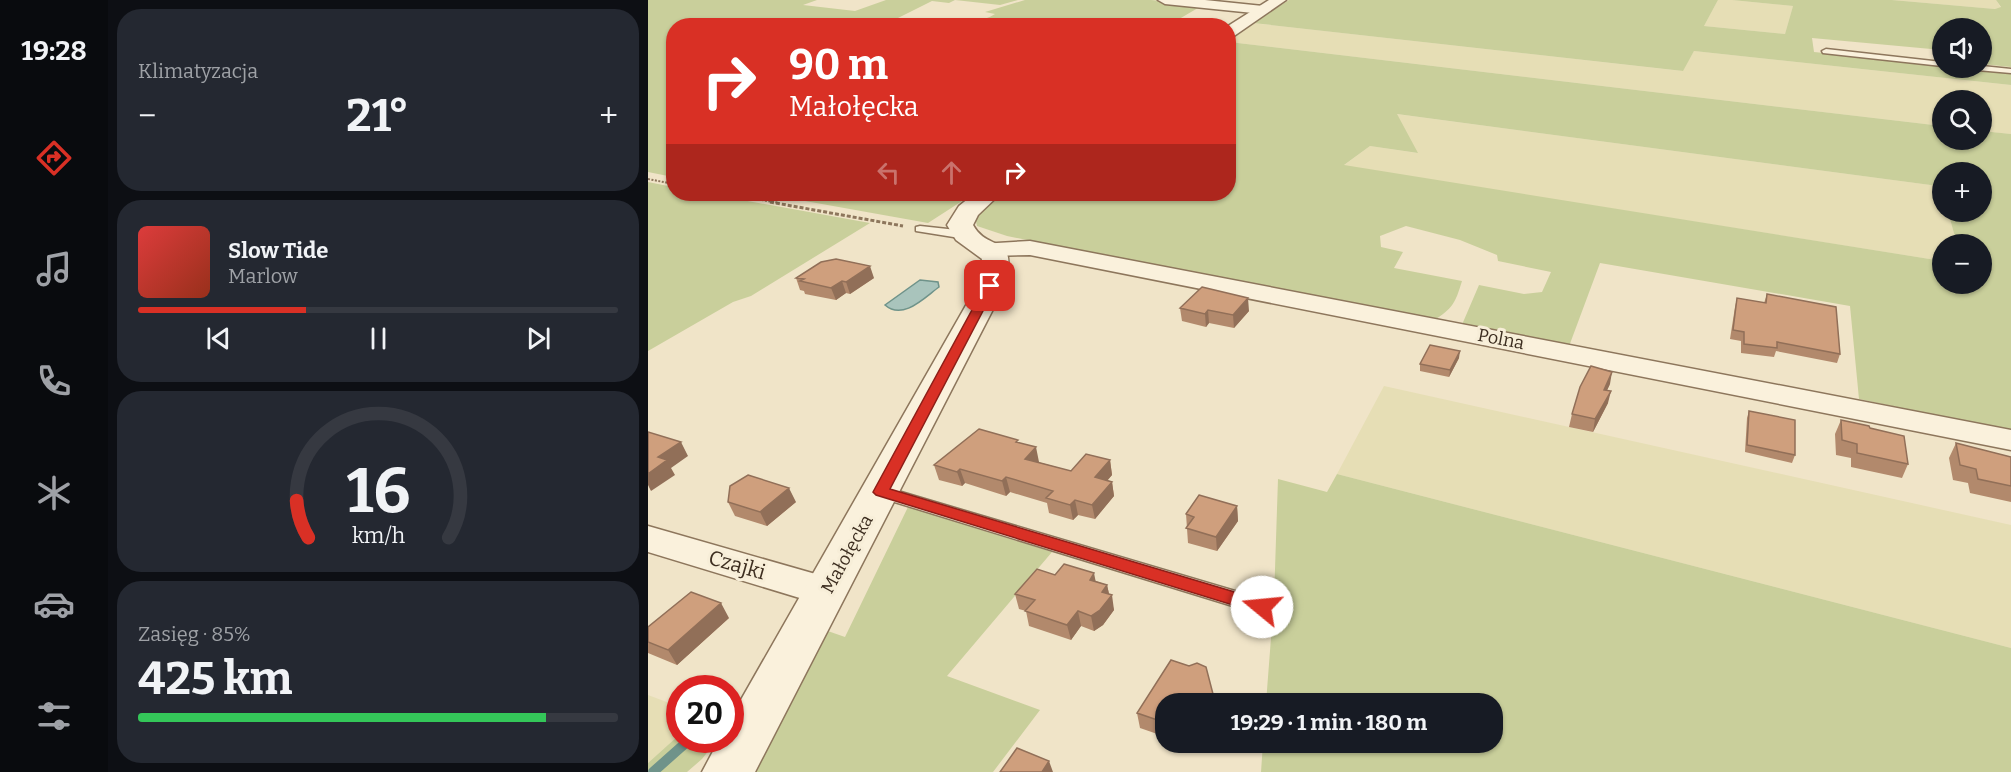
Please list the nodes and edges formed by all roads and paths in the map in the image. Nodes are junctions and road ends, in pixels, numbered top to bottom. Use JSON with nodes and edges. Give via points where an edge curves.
{"nodes":[{"id":1,"x":1166,"y":0,"type":"edge"},
{"id":2,"x":1279,"y":0,"type":"edge"},
{"id":3,"x":1263,"y":10,"type":"junction"},
{"id":4,"x":1236,"y":28,"type":"edge"},
{"id":5,"x":1826,"y":51,"type":"dead end"},
{"id":6,"x":1932,"y":63,"type":"edge"},
{"id":7,"x":1992,"y":69,"type":"edge"},
{"id":8,"x":2011,"y":71,"type":"edge"},
{"id":9,"x":648,"y":179,"type":"edge"},
{"id":10,"x":666,"y":182,"type":"edge"},
{"id":11,"x":766,"y":201,"type":"edge"},
{"id":12,"x":981,"y":201,"type":"edge"},
{"id":13,"x":920,"y":229,"type":"joint"},
{"id":14,"x":977,"y":242,"type":"junction"},
{"id":15,"x":2011,"y":440,"type":"edge"},
{"id":16,"x":881,"y":492,"type":"junction"},
{"id":17,"x":648,"y":539,"type":"edge"},
{"id":18,"x":826,"y":591,"type":"junction"},
{"id":19,"x":1262,"y":607,"type":"dead end"},
{"id":20,"x":728,"y":772,"type":"edge"}],
"edges":[{"from":1,"to":3,"type":"street"},
{"from":2,"to":3,"type":"street"},
{"from":3,"to":4,"type":"street"},
{"from":5,"to":6,"type":"lane"},
{"from":7,"to":8,"type":"lane"},
{"from":9,"to":10,"type":"path"},
{"from":11,"to":13,"type":"path"},
{"from":12,"to":14,"type":"street","name":"Małołęcka","via":[[960,225]]},
{"from":13,"to":14,"type":"lane"},
{"from":14,"to":15,"type":"street","name":"Polna","via":[[1030,248]]},
{"from":14,"to":16,"type":"street","name":"Małołęcka","via":[[998,264],[990,286]]},
{"from":16,"to":18,"type":"street","name":"Małołęcka"},
{"from":16,"to":19,"type":"lane"},
{"from":17,"to":18,"type":"street","name":"Czajki"},
{"from":18,"to":20,"type":"street","name":"Małołęcka"}]}
